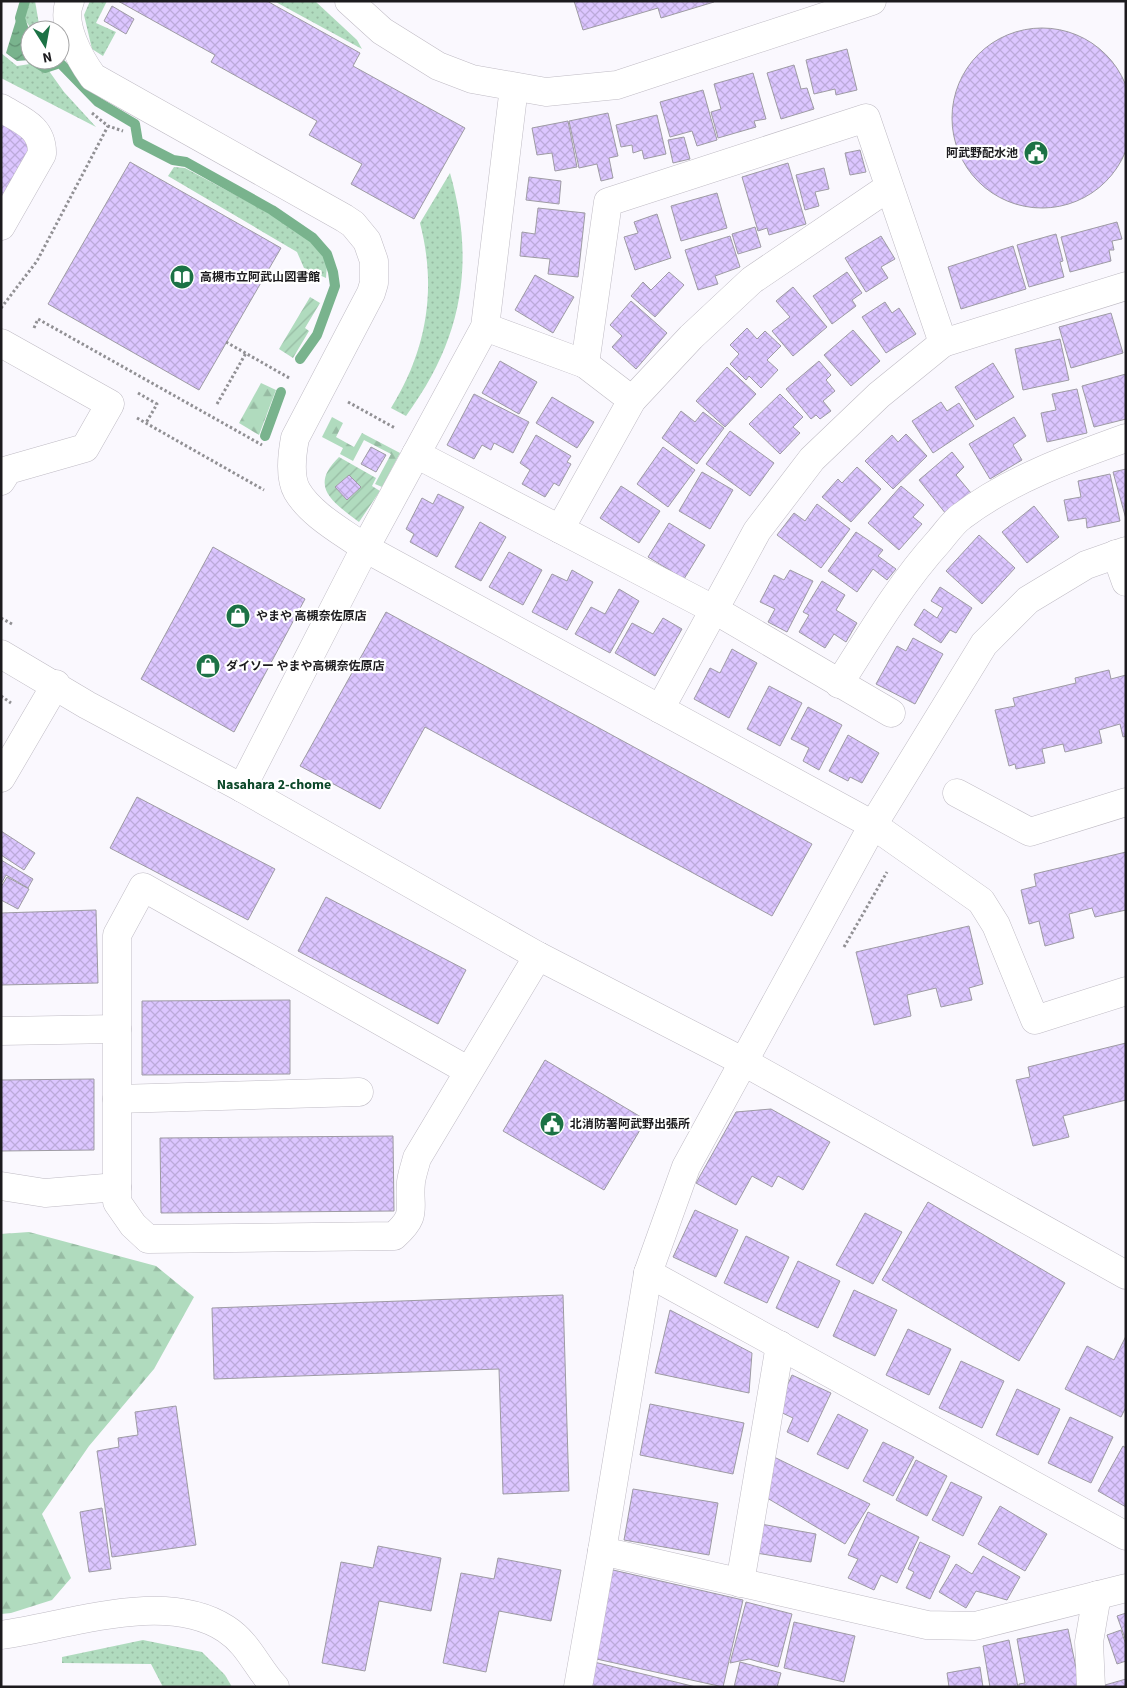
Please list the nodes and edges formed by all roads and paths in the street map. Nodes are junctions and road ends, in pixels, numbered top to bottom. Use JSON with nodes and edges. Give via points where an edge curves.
{"nodes":[{"id":1,"x":70,"y":1,"type":"edge"},
{"id":2,"x":348,"y":1,"type":"edge"},
{"id":3,"x":872,"y":1,"type":"edge"},
{"id":4,"x":514,"y":87,"type":"junction"},
{"id":5,"x":1,"y":108,"type":"edge"},
{"id":6,"x":108,"y":126,"type":"dead end"},
{"id":7,"x":889,"y":187,"type":"junction"},
{"id":8,"x":1,"y":226,"type":"edge"},
{"id":9,"x":1126,"y":286,"type":"edge"},
{"id":10,"x":1,"y":308,"type":"edge"},
{"id":11,"x":485,"y":327,"type":"junction"},
{"id":12,"x":226,"y":342,"type":"dead end"},
{"id":13,"x":1,"y":343,"type":"edge"},
{"id":14,"x":943,"y":343,"type":"junction"},
{"id":15,"x":246,"y":353,"type":"junction"},
{"id":16,"x":585,"y":364,"type":"junction"},
{"id":17,"x":167,"y":392,"type":"dead end"},
{"id":18,"x":318,"y":394,"type":"junction"},
{"id":19,"x":632,"y":400,"type":"junction"},
{"id":20,"x":157,"y":404,"type":"dead end"},
{"id":21,"x":217,"y":404,"type":"dead end"},
{"id":22,"x":374,"y":416,"type":"dead end"},
{"id":23,"x":146,"y":423,"type":"dead end"},
{"id":24,"x":156,"y":429,"type":"dead end"},
{"id":25,"x":1126,"y":438,"type":"edge"},
{"id":26,"x":409,"y":443,"type":"junction"},
{"id":27,"x":263,"y":446,"type":"dead end"},
{"id":28,"x":1,"y":481,"type":"edge"},
{"id":29,"x":268,"y":492,"type":"dead end"},
{"id":30,"x":560,"y":529,"type":"junction"},
{"id":31,"x":365,"y":548,"type":"junction"},
{"id":32,"x":1121,"y":552,"type":"edge"},
{"id":33,"x":1126,"y":582,"type":"edge"},
{"id":34,"x":713,"y":609,"type":"junction"},
{"id":35,"x":1,"y":654,"type":"edge"},
{"id":36,"x":56,"y":684,"type":"junction"},
{"id":37,"x":839,"y":684,"type":"junction"},
{"id":38,"x":660,"y":709,"type":"junction"},
{"id":39,"x":891,"y":713,"type":"dead end"},
{"id":40,"x":1,"y":778,"type":"edge"},
{"id":41,"x":242,"y":788,"type":"junction"},
{"id":42,"x":957,"y":793,"type":"dead end"},
{"id":43,"x":1126,"y":802,"type":"edge"},
{"id":44,"x":873,"y":825,"type":"junction"},
{"id":45,"x":538,"y":956,"type":"junction"},
{"id":46,"x":1126,"y":990,"type":"edge"},
{"id":47,"x":117,"y":1029,"type":"junction"},
{"id":48,"x":1,"y":1031,"type":"edge"},
{"id":49,"x":744,"y":1062,"type":"junction"},
{"id":50,"x":469,"y":1071,"type":"junction"},
{"id":51,"x":358,"y":1092,"type":"dead end"},
{"id":52,"x":117,"y":1099,"type":"junction"},
{"id":53,"x":1,"y":1186,"type":"edge"},
{"id":54,"x":117,"y":1187,"type":"junction"},
{"id":55,"x":648,"y":1273,"type":"junction"},
{"id":56,"x":1126,"y":1275,"type":"edge"},
{"id":57,"x":780,"y":1346,"type":"junction"},
{"id":58,"x":1126,"y":1536,"type":"edge"},
{"id":59,"x":602,"y":1551,"type":"junction"},
{"id":60,"x":740,"y":1583,"type":"junction"},
{"id":61,"x":1126,"y":1588,"type":"edge"},
{"id":62,"x":1097,"y":1595,"type":"junction"},
{"id":63,"x":1,"y":1635,"type":"edge"},
{"id":64,"x":275,"y":1687,"type":"edge"},
{"id":65,"x":578,"y":1687,"type":"edge"},
{"id":66,"x":1092,"y":1687,"type":"edge"}],
"edges":[{"from":1,"to":18,"type":"street","via":[[69,22],[73,42],[80,60],[93,76],[344,218],[367,241],[374,261],[371,293]]},
{"from":2,"to":4,"type":"street","via":[[382,31],[438,66],[472,79]]},
{"from":3,"to":4,"type":"street","via":[[617,85],[546,92]]},
{"from":4,"to":11,"type":"street"},
{"from":5,"to":8,"type":"street","via":[[33,126],[39,133],[42,154]]},
{"from":6,"to":10,"type":"path","via":[[37,261]]},
{"from":7,"to":14,"type":"street"},
{"from":7,"to":16,"type":"street","via":[[866,118],[608,202]]},
{"from":7,"to":19,"type":"street","via":[[752,280],[691,337]]},
{"from":9,"to":14,"type":"street"},
{"from":11,"to":16,"type":"street"},
{"from":11,"to":26,"type":"street"},
{"from":12,"to":15,"type":"path"},
{"from":13,"to":28,"type":"street","via":[[110,404],[85,448],[8,470]]},
{"from":14,"to":34,"type":"street","via":[[879,395],[812,460],[757,531]]},
{"from":15,"to":18,"type":"path"},
{"from":15,"to":21,"type":"path"},
{"from":16,"to":19,"type":"street"},
{"from":17,"to":27,"type":"path"},
{"from":18,"to":31,"type":"street","via":[[295,438],[292,458],[296,490],[317,513]]},
{"from":19,"to":30,"type":"street"},
{"from":20,"to":23,"type":"path"},
{"from":22,"to":26,"type":"path"},
{"from":24,"to":29,"type":"path"},
{"from":25,"to":37,"type":"street","via":[[1061,461],[961,516],[896,595]]},
{"from":26,"to":30,"type":"street"},
{"from":26,"to":31,"type":"street"},
{"from":30,"to":34,"type":"street"},
{"from":31,"to":38,"type":"street"},
{"from":31,"to":41,"type":"street"},
{"from":32,"to":33,"type":"street"},
{"from":32,"to":44,"type":"street","via":[[1086,565],[1028,600],[984,644]]},
{"from":34,"to":37,"type":"street"},
{"from":34,"to":38,"type":"street"},
{"from":35,"to":36,"type":"street"},
{"from":36,"to":40,"type":"street"},
{"from":36,"to":41,"type":"street","via":[[87,705]]},
{"from":37,"to":39,"type":"street"},
{"from":38,"to":44,"type":"street"},
{"from":41,"to":45,"type":"street"},
{"from":42,"to":43,"type":"street","via":[[1030,832]]},
{"from":44,"to":46,"type":"street","via":[[981,901],[996,925],[1035,1020]]},
{"from":44,"to":49,"type":"street"},
{"from":45,"to":49,"type":"street"},
{"from":45,"to":50,"type":"street"},
{"from":47,"to":48,"type":"street"},
{"from":47,"to":50,"type":"street","via":[[117,935],[143,886]]},
{"from":47,"to":52,"type":"street"},
{"from":49,"to":55,"type":"street","via":[[686,1167]]},
{"from":49,"to":56,"type":"street"},
{"from":50,"to":54,"type":"street","via":[[417,1158],[411,1182],[408,1224],[394,1236],[148,1239],[133,1225],[117,1202]]},
{"from":51,"to":52,"type":"street"},
{"from":52,"to":54,"type":"street"},
{"from":53,"to":54,"type":"street","via":[[45,1193]]},
{"from":55,"to":57,"type":"street"},
{"from":55,"to":59,"type":"street"},
{"from":57,"to":58,"type":"street"},
{"from":57,"to":60,"type":"street"},
{"from":59,"to":60,"type":"street"},
{"from":59,"to":65,"type":"street"},
{"from":60,"to":62,"type":"street","via":[[927,1625],[975,1626]]},
{"from":61,"to":62,"type":"street"},
{"from":62,"to":66,"type":"street","via":[[1089,1642]]},
{"from":63,"to":64,"type":"street","via":[[126,1612],[187,1613],[208,1619],[243,1643]]}]}
